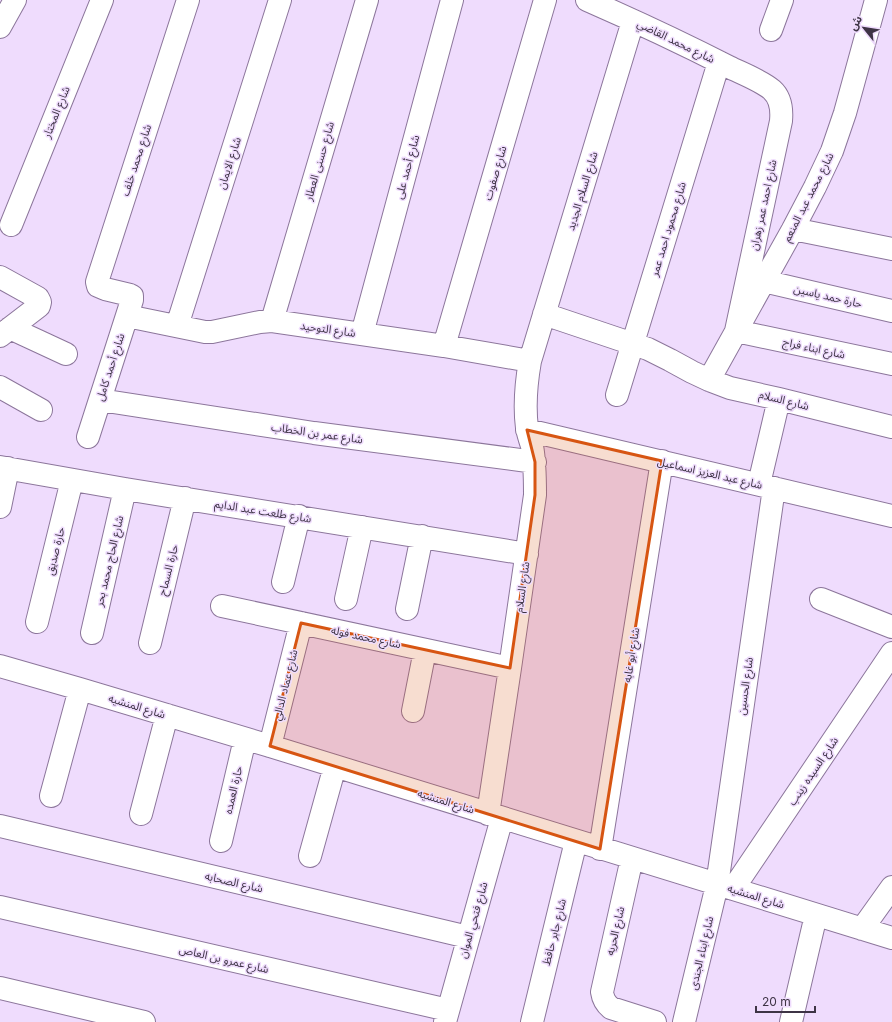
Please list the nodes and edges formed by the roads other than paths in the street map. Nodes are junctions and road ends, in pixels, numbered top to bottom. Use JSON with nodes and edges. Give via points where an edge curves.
{"nodes":[{"id":1,"x":14,"y":0,"type":"edge"},
{"id":2,"x":102,"y":0,"type":"edge"},
{"id":3,"x":188,"y":0,"type":"edge"},
{"id":4,"x":280,"y":0,"type":"edge"},
{"id":5,"x":367,"y":0,"type":"edge"},
{"id":6,"x":452,"y":0,"type":"edge"},
{"id":7,"x":545,"y":0,"type":"edge"},
{"id":8,"x":587,"y":0,"type":"edge"},
{"id":9,"x":782,"y":0,"type":"edge"},
{"id":10,"x":876,"y":0,"type":"edge"},
{"id":11,"x":633,"y":21,"type":"junction"},
{"id":12,"x":0,"y":27,"type":"edge"},
{"id":13,"x":771,"y":30,"type":"dead end"},
{"id":14,"x":719,"y":62,"type":"junction"},
{"id":15,"x":763,"y":84,"type":"joint"},
{"id":16,"x":11,"y":224,"type":"dead end"},
{"id":17,"x":793,"y":229,"type":"junction"},
{"id":18,"x":892,"y":249,"type":"edge"},
{"id":19,"x":0,"y":277,"type":"edge"},
{"id":20,"x":763,"y":281,"type":"junction"},
{"id":21,"x":129,"y":306,"type":"junction"},
{"id":22,"x":892,"y":311,"type":"edge"},
{"id":23,"x":544,"y":314,"type":"junction"},
{"id":24,"x":272,"y":321,"type":"junction"},
{"id":25,"x":177,"y":326,"type":"junction"},
{"id":26,"x":5,"y":332,"type":"edge"},
{"id":27,"x":736,"y":332,"type":"junction"},
{"id":28,"x":362,"y":334,"type":"junction"},
{"id":29,"x":633,"y":343,"type":"junction"},
{"id":30,"x":444,"y":346,"type":"junction"},
{"id":31,"x":66,"y":354,"type":"dead end"},
{"id":32,"x":530,"y":361,"type":"junction"},
{"id":33,"x":892,"y":364,"type":"edge"},
{"id":34,"x":709,"y":380,"type":"junction"},
{"id":35,"x":0,"y":387,"type":"edge"},
{"id":36,"x":617,"y":395,"type":"dead end"},
{"id":37,"x":779,"y":399,"type":"junction"},
{"id":38,"x":100,"y":400,"type":"junction"},
{"id":39,"x":41,"y":410,"type":"dead end"},
{"id":40,"x":892,"y":427,"type":"edge"},
{"id":41,"x":527,"y":430,"type":"junction"},
{"id":42,"x":88,"y":437,"type":"dead end"},
{"id":43,"x":534,"y":462,"type":"junction"},
{"id":44,"x":662,"y":462,"type":"junction"},
{"id":45,"x":4,"y":468,"type":"edge"},
{"id":46,"x":72,"y":480,"type":"junction"},
{"id":47,"x":766,"y":486,"type":"junction"},
{"id":48,"x":125,"y":489,"type":"junction"},
{"id":49,"x":185,"y":498,"type":"junction"},
{"id":50,"x":0,"y":507,"type":"edge"},
{"id":51,"x":299,"y":516,"type":"junction"},
{"id":52,"x":892,"y":516,"type":"edge"},
{"id":53,"x":362,"y":527,"type":"junction"},
{"id":54,"x":422,"y":536,"type":"junction"},
{"id":55,"x":527,"y":554,"type":"junction"},
{"id":56,"x":283,"y":582,"type":"dead end"},
{"id":57,"x":346,"y":599,"type":"dead end"},
{"id":58,"x":821,"y":599,"type":"dead end"},
{"id":59,"x":222,"y":606,"type":"dead end"},
{"id":60,"x":407,"y":609,"type":"dead end"},
{"id":61,"x":37,"y":622,"type":"dead end"},
{"id":62,"x":301,"y":623,"type":"junction"},
{"id":63,"x":892,"y":627,"type":"edge"},
{"id":64,"x":92,"y":633,"type":"dead end"},
{"id":65,"x":150,"y":642,"type":"dead end"},
{"id":66,"x":426,"y":650,"type":"junction"},
{"id":67,"x":892,"y":653,"type":"edge"},
{"id":68,"x":0,"y":666,"type":"edge"},
{"id":69,"x":510,"y":668,"type":"junction"},
{"id":70,"x":80,"y":689,"type":"junction"},
{"id":71,"x":413,"y":711,"type":"dead end"},
{"id":72,"x":167,"y":715,"type":"junction"},
{"id":73,"x":245,"y":739,"type":"junction"},
{"id":74,"x":270,"y":746,"type":"junction"},
{"id":75,"x":334,"y":766,"type":"junction"},
{"id":76,"x":51,"y":796,"type":"dead end"},
{"id":77,"x":141,"y":814,"type":"dead end"},
{"id":78,"x":495,"y":816,"type":"junction"},
{"id":79,"x":0,"y":826,"type":"edge"},
{"id":80,"x":221,"y":841,"type":"dead end"},
{"id":81,"x":576,"y":841,"type":"junction"},
{"id":82,"x":600,"y":848,"type":"junction"},
{"id":83,"x":310,"y":856,"type":"dead end"},
{"id":84,"x":632,"y":858,"type":"junction"},
{"id":85,"x":725,"y":887,"type":"junction"},
{"id":86,"x":892,"y":887,"type":"edge"},
{"id":87,"x":0,"y":907,"type":"edge"},
{"id":88,"x":816,"y":915,"type":"junction"},
{"id":89,"x":862,"y":929,"type":"junction"},
{"id":90,"x":468,"y":937,"type":"junction"},
{"id":91,"x":892,"y":938,"type":"edge"},
{"id":92,"x":0,"y":988,"type":"edge"},
{"id":93,"x":446,"y":1016,"type":"edge"},
{"id":94,"x":144,"y":1022,"type":"edge"},
{"id":95,"x":532,"y":1022,"type":"edge"},
{"id":96,"x":655,"y":1022,"type":"edge"},
{"id":97,"x":684,"y":1022,"type":"edge"},
{"id":98,"x":791,"y":1022,"type":"edge"}],
"edges":[{"from":1,"to":12,"type":"street"},
{"from":2,"to":16,"type":"street","name":"شارع المختار"},
{"from":3,"to":21,"type":"street","name":"شارع محمد خلف","via":[[97,282],[98,286],[130,295]]},
{"from":4,"to":25,"type":"street","name":"شارع الايمان"},
{"from":5,"to":24,"type":"street","name":"شارع حسنى العطار"},
{"from":6,"to":28,"type":"street","name":"شارع أحمد على"},
{"from":7,"to":30,"type":"street","name":"شارع صفوت"},
{"from":8,"to":11,"type":"street","name":"شارع محمد القاضي"},
{"from":9,"to":13,"type":"street"},
{"from":10,"to":17,"type":"street","name":"شارع محمد عبد المنعم","via":[[834,145]]},
{"from":11,"to":14,"type":"street","name":"شارع محمد القاضي"},
{"from":11,"to":23,"type":"street","name":"شارع السلام الجديد"},
{"from":14,"to":15,"type":"street","name":"شارع محمد القاضي"},
{"from":14,"to":29,"type":"street","name":"شارع محمود احمد عمر"},
{"from":15,"to":27,"type":"street","name":"شارع احمد عمر زهران","via":[[779,99],[781,121]]},
{"from":17,"to":18,"type":"street"},
{"from":17,"to":20,"type":"street","name":"شارع محمد عبد المنعم"},
{"from":19,"to":26,"type":"street","via":[[40,300],[39,306]]},
{"from":20,"to":22,"type":"street","name":"حارة حمد ياسين"},
{"from":20,"to":27,"type":"street","name":"شارع محمد عبد المنعم"},
{"from":21,"to":25,"type":"street","name":"شارع التوحيد"},
{"from":21,"to":38,"type":"street","name":"شارع أحمد كامل"},
{"from":23,"to":29,"type":"street","name":"شارع السلام"},
{"from":23,"to":32,"type":"street","name":"شارع السلام الجديد"},
{"from":24,"to":25,"type":"street","name":"شارع التوحيد","via":[[212,332]]},
{"from":24,"to":28,"type":"street","name":"شارع التوحيد"},
{"from":26,"to":31,"type":"street"},
{"from":27,"to":33,"type":"street","name":"شارع ابناء فراج"},
{"from":27,"to":34,"type":"street","name":"شارع محمد عبد المنعم"},
{"from":28,"to":30,"type":"street","name":"شارع التوحيد"},
{"from":29,"to":34,"type":"street","name":"شارع السلام"},
{"from":29,"to":36,"type":"street","name":"شارع محمود احمد عمر"},
{"from":30,"to":32,"type":"street","name":"شارع التوحيد"},
{"from":32,"to":41,"type":"street","name":"شارع السلام","via":[[525,407]]},
{"from":34,"to":37,"type":"street","name":"شارع السلام","via":[[730,388]]},
{"from":35,"to":39,"type":"street"},
{"from":37,"to":40,"type":"street","name":"شارع السلام"},
{"from":37,"to":47,"type":"street","name":"شارع الحسين"},
{"from":38,"to":42,"type":"street","name":"شارع أحمد كامل"},
{"from":38,"to":43,"type":"street","name":"شارع عمر بن الخطاب","via":[[314,433]]},
{"from":41,"to":43,"type":"street","name":"شارع السلام"},
{"from":41,"to":44,"type":"street","name":"شارع عبد العزيز اسماعيل"},
{"from":43,"to":55,"type":"street","name":"شارع السلام","via":[[535,495]]},
{"from":44,"to":47,"type":"street","name":"شارع عبد العزيز اسماعيل"},
{"from":44,"to":82,"type":"street","name":"شارع أبو غابه"},
{"from":45,"to":46,"type":"street","name":"شارع طلعت عبد الدايم"},
{"from":45,"to":50,"type":"street"},
{"from":46,"to":48,"type":"street","name":"شارع طلعت عبد الدايم"},
{"from":46,"to":61,"type":"street","name":"حارة صديق"},
{"from":47,"to":52,"type":"street","name":"شارع عبد العزيز اسماعيل"},
{"from":47,"to":85,"type":"street","name":"شارع الحسين"},
{"from":48,"to":49,"type":"street","name":"شارع طلعت عبد الدايم"},
{"from":48,"to":64,"type":"street","name":"شارع الحاج محمد بحر"},
{"from":49,"to":51,"type":"street","name":"شارع طلعت عبد الدايم"},
{"from":49,"to":65,"type":"street","name":"حارة السماح"},
{"from":51,"to":53,"type":"street","name":"شارع طلعت عبد الدايم"},
{"from":51,"to":56,"type":"street"},
{"from":53,"to":54,"type":"street","name":"شارع طلعت عبد الدايم"},
{"from":53,"to":57,"type":"street"},
{"from":54,"to":55,"type":"street","name":"شارع طلعت عبد الدايم"},
{"from":54,"to":60,"type":"street"},
{"from":55,"to":69,"type":"street","name":"شارع السلام"},
{"from":58,"to":63,"type":"street"},
{"from":59,"to":62,"type":"street","name":"شارع محمد فوله"},
{"from":62,"to":66,"type":"street","name":"شارع محمد فوله"},
{"from":62,"to":74,"type":"street","name":"شارع عماد الدالي"},
{"from":66,"to":69,"type":"street","name":"شارع محمد فوله"},
{"from":66,"to":71,"type":"street"},
{"from":67,"to":85,"type":"street","name":"شارع السيده زينب"},
{"from":68,"to":70,"type":"street","name":"شارع المنشيه"},
{"from":69,"to":78,"type":"street","name":"شارع السلام"},
{"from":70,"to":72,"type":"street","name":"شارع المنشيه"},
{"from":70,"to":76,"type":"street"},
{"from":72,"to":73,"type":"street","name":"شارع المنشيه"},
{"from":72,"to":77,"type":"street"},
{"from":73,"to":74,"type":"street","name":"شارع المنشيه"},
{"from":73,"to":80,"type":"street","name":"حارة العمده"},
{"from":74,"to":75,"type":"street","name":"شارع المنشيه"},
{"from":75,"to":78,"type":"street","name":"شارع المنشيه"},
{"from":75,"to":83,"type":"street"},
{"from":78,"to":81,"type":"street","name":"شارع المنشيه"},
{"from":78,"to":90,"type":"street","name":"شارع فتحي الموان"},
{"from":79,"to":90,"type":"street","name":"شارع الصحابه"},
{"from":81,"to":82,"type":"street","name":"شارع المنشيه"},
{"from":81,"to":95,"type":"street","name":"شارع جابر حافظ"},
{"from":82,"to":84,"type":"street","name":"شارع المنشيه"},
{"from":84,"to":85,"type":"street","name":"شارع المنشيه"},
{"from":84,"to":96,"type":"street","name":"شارع الحريه","via":[[602,992],[606,1004],[611,1008]]},
{"from":85,"to":88,"type":"street","name":"شارع المنشيه"},
{"from":85,"to":97,"type":"street","name":"شارع ابناء الجندى"},
{"from":86,"to":89,"type":"street"},
{"from":87,"to":93,"type":"street","name":"شارع عمرو بن العاص"},
{"from":88,"to":89,"type":"street","name":"شارع المنشيه"},
{"from":88,"to":98,"type":"street"},
{"from":89,"to":91,"type":"street","name":"شارع المنشيه"},
{"from":90,"to":93,"type":"street","name":"شارع فتحي الموان"},
{"from":92,"to":94,"type":"street"}]}
